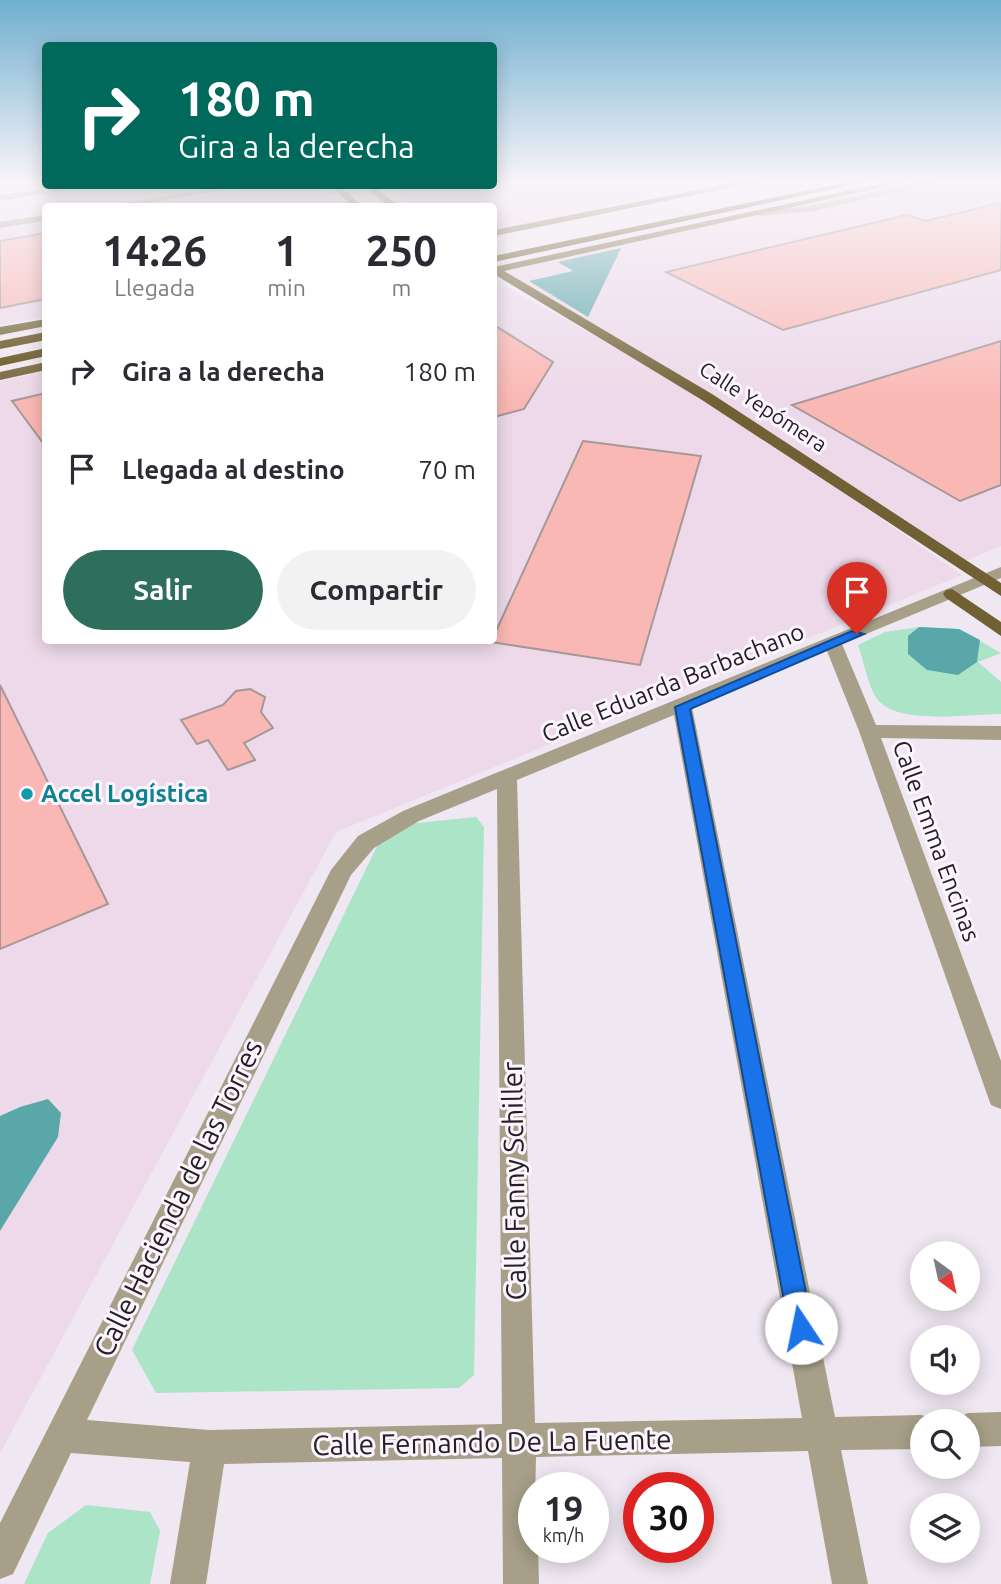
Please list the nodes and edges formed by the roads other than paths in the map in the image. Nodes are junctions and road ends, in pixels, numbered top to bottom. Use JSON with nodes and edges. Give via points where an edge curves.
{"nodes":[{"id":1,"x":518,"y":253,"type":"edge"},
{"id":2,"x":572,"y":253,"type":"edge"},
{"id":3,"x":497,"y":257,"type":"edge"},
{"id":4,"x":497,"y":269,"type":"edge"},
{"id":5,"x":497,"y":272,"type":"edge"},
{"id":6,"x":42,"y":323,"type":"edge"},
{"id":7,"x":0,"y":331,"type":"edge"},
{"id":8,"x":42,"y":337,"type":"edge"},
{"id":9,"x":0,"y":345,"type":"edge"},
{"id":10,"x":42,"y":353,"type":"edge"},
{"id":11,"x":0,"y":362,"type":"edge"},
{"id":12,"x":42,"y":367,"type":"edge"},
{"id":13,"x":0,"y":376,"type":"edge"},
{"id":14,"x":996,"y":581,"type":"edge"},
{"id":15,"x":952,"y":594,"type":"junction"},
{"id":16,"x":1001,"y":631,"type":"edge"},
{"id":17,"x":833,"y":644,"type":"junction"},
{"id":18,"x":682,"y":707,"type":"junction"},
{"id":19,"x":869,"y":730,"type":"junction"},
{"id":20,"x":1001,"y":733,"type":"edge"},
{"id":21,"x":508,"y":778,"type":"junction"},
{"id":22,"x":366,"y":842,"type":"joint"},
{"id":23,"x":1001,"y":1097,"type":"edge"},
{"id":24,"x":1001,"y":1429,"type":"edge"},
{"id":25,"x":980,"y":1430,"type":"edge"},
{"id":26,"x":910,"y":1433,"type":"edge"},
{"id":27,"x":62,"y":1435,"type":"junction"},
{"id":28,"x":821,"y":1437,"type":"junction"},
{"id":29,"x":519,"y":1441,"type":"junction"},
{"id":30,"x":209,"y":1447,"type":"junction"},
{"id":31,"x":0,"y":1561,"type":"edge"},
{"id":32,"x":188,"y":1584,"type":"edge"},
{"id":33,"x":521,"y":1584,"type":"edge"},
{"id":34,"x":850,"y":1584,"type":"edge"}],
"edges":[{"from":1,"to":3,"type":"highway"},
{"from":2,"to":4,"type":"main road"},
{"from":5,"to":14,"type":"main road","name":"Calle Yepómera","via":[[707,397]]},
{"from":6,"to":7,"type":"main road"},
{"from":8,"to":9,"type":"highway"},
{"from":10,"to":11,"type":"highway"},
{"from":12,"to":13,"type":"main road"},
{"from":14,"to":15,"type":"street","name":"Calle Eduarda Barbachano"},
{"from":15,"to":16,"type":"main road"},
{"from":15,"to":17,"type":"street","name":"Calle Eduarda Barbachano"},
{"from":17,"to":18,"type":"street","name":"Calle Eduarda Barbachano"},
{"from":17,"to":19,"type":"street","name":"Calle Emma Encinas"},
{"from":18,"to":21,"type":"street","name":"Calle Eduarda Barbachano"},
{"from":18,"to":28,"type":"street"},
{"from":19,"to":20,"type":"street"},
{"from":19,"to":23,"type":"street","name":"Calle Emma Encinas"},
{"from":21,"to":22,"type":"street","name":"Calle Eduarda Barbachano","via":[[394,824]]},
{"from":21,"to":29,"type":"street","name":"Calle Fanny Schiller"},
{"from":22,"to":27,"type":"street","name":"Calle Hacienda de las Torres","via":[[342,870]]},
{"from":24,"to":25,"type":"street"},
{"from":26,"to":28,"type":"street","name":"Calle Fernando De La Fuente"},
{"from":27,"to":30,"type":"street","name":"Calle Fernando De La Fuente"},
{"from":27,"to":31,"type":"street","name":"Calle Hacienda de las Torres"},
{"from":28,"to":29,"type":"street","name":"Calle Fernando De La Fuente"},
{"from":28,"to":34,"type":"street"},
{"from":29,"to":30,"type":"street","name":"Calle Fernando De La Fuente"},
{"from":29,"to":33,"type":"street","name":"Calle Fanny Schiller"},
{"from":30,"to":32,"type":"street"}]}
